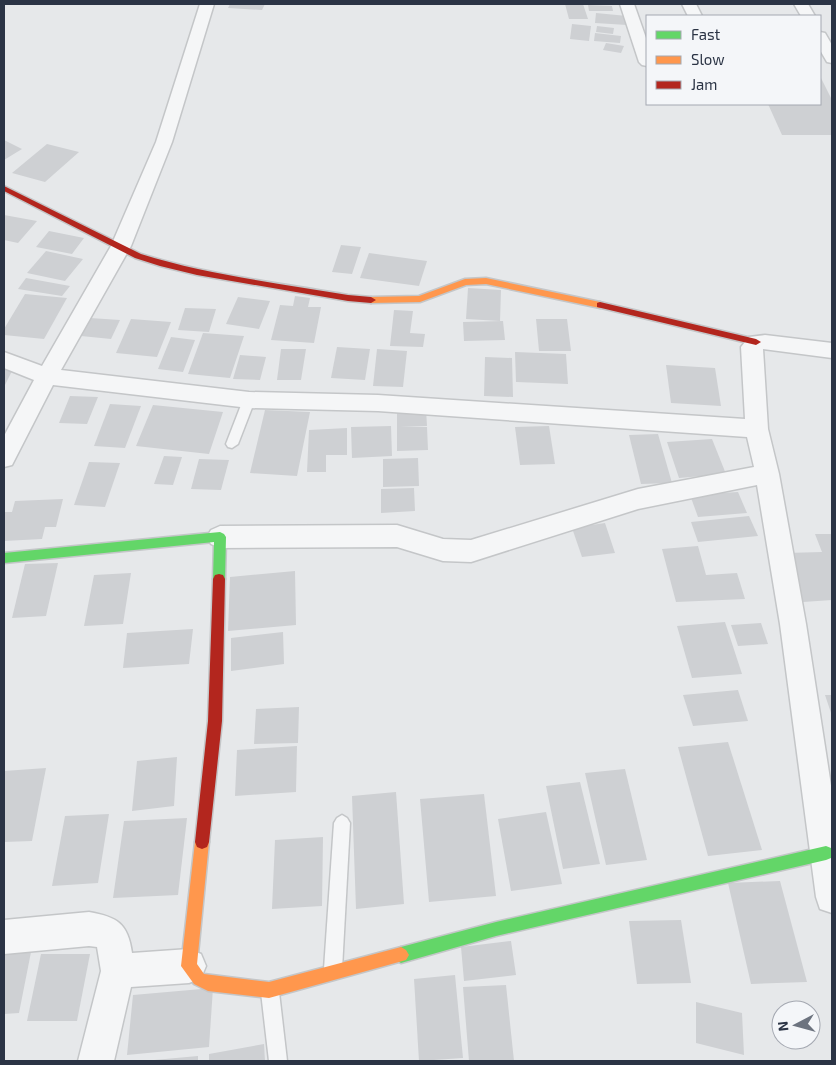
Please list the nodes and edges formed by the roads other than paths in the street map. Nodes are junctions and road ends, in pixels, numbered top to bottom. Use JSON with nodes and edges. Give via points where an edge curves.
{"nodes":[{"id":1,"x":207,"y":4,"type":"edge"},
{"id":2,"x":627,"y":4,"type":"edge"},
{"id":3,"x":801,"y":4,"type":"edge"},
{"id":4,"x":807,"y":15,"type":"edge"},
{"id":5,"x":821,"y":38,"type":"edge"},
{"id":6,"x":832,"y":58,"type":"edge"},
{"id":7,"x":646,"y":59,"type":"edge"},
{"id":8,"x":4,"y":188,"type":"edge"},
{"id":9,"x":121,"y":246,"type":"junction"},
{"id":10,"x":756,"y":342,"type":"junction"},
{"id":11,"x":832,"y":350,"type":"edge"},
{"id":12,"x":4,"y":360,"type":"edge"},
{"id":13,"x":47,"y":376,"type":"junction"},
{"id":14,"x":249,"y":400,"type":"junction"},
{"id":15,"x":757,"y":429,"type":"junction"},
{"id":16,"x":232,"y":444,"type":"dead end"},
{"id":17,"x":4,"y":458,"type":"edge"},
{"id":18,"x":767,"y":474,"type":"junction"},
{"id":19,"x":220,"y":537,"type":"junction"},
{"id":20,"x":4,"y":558,"type":"edge"},
{"id":21,"x":342,"y":823,"type":"dead end"},
{"id":22,"x":826,"y":853,"type":"junction"},
{"id":23,"x":832,"y":898,"type":"edge"},
{"id":24,"x":4,"y":937,"type":"edge"},
{"id":25,"x":189,"y":966,"type":"junction"},
{"id":26,"x":118,"y":971,"type":"junction"},
{"id":27,"x":333,"y":974,"type":"junction"},
{"id":28,"x":270,"y":990,"type":"junction"},
{"id":29,"x":96,"y":1061,"type":"edge"},
{"id":30,"x":278,"y":1061,"type":"edge"}],
"edges":[{"from":1,"to":9,"type":"street","via":[[164,142]]},
{"from":2,"to":7,"type":"street"},
{"from":3,"to":4,"type":"street"},
{"from":5,"to":6,"type":"street"},
{"from":8,"to":9,"type":"street"},
{"from":9,"to":10,"type":"street","via":[[163,264],[348,298],[420,299],[465,282],[486,281]]},
{"from":9,"to":13,"type":"street"},
{"from":10,"to":11,"type":"street"},
{"from":10,"to":15,"type":"street","via":[[752,347]]},
{"from":12,"to":13,"type":"street"},
{"from":13,"to":14,"type":"street"},
{"from":13,"to":17,"type":"street"},
{"from":14,"to":15,"type":"street","via":[[378,403]]},
{"from":14,"to":16,"type":"lane"},
{"from":15,"to":18,"type":"street"},
{"from":18,"to":19,"type":"street","via":[[638,499],[471,551],[444,550],[397,536]]},
{"from":18,"to":22,"type":"street"},
{"from":19,"to":20,"type":"street"},
{"from":19,"to":25,"type":"street","via":[[215,721]]},
{"from":21,"to":27,"type":"lane"},
{"from":22,"to":23,"type":"street"},
{"from":22,"to":27,"type":"street","via":[[496,929]]},
{"from":24,"to":26,"type":"street","via":[[90,929],[107,932],[114,942]]},
{"from":25,"to":26,"type":"street"},
{"from":25,"to":28,"type":"street","via":[[208,983]]},
{"from":26,"to":29,"type":"street"},
{"from":27,"to":28,"type":"street"},
{"from":28,"to":30,"type":"lane"}]}
